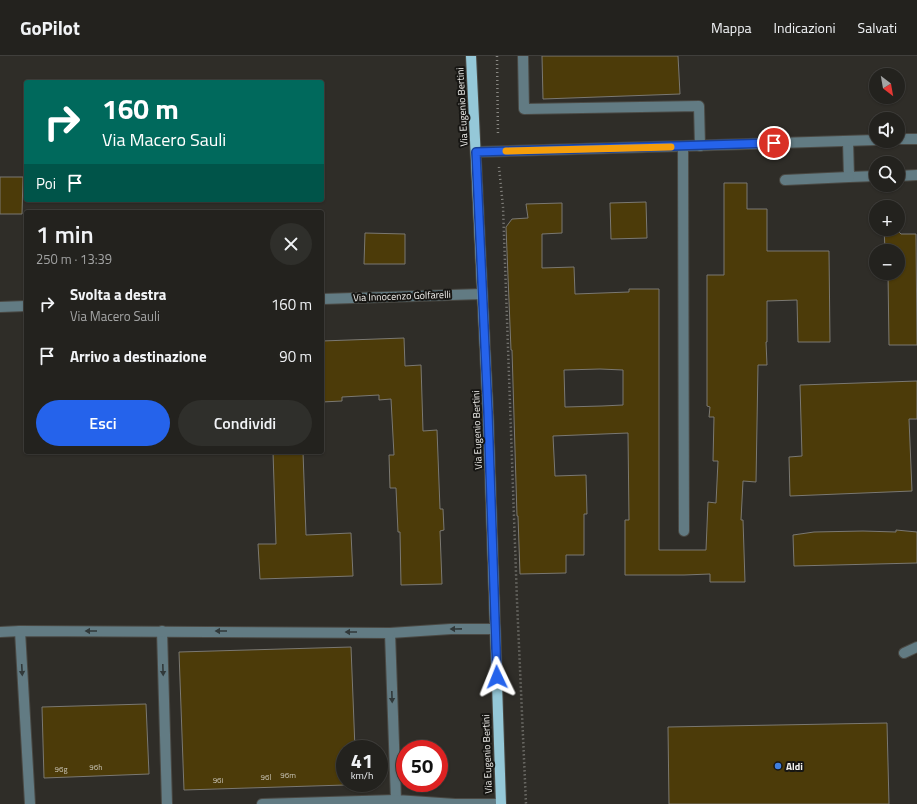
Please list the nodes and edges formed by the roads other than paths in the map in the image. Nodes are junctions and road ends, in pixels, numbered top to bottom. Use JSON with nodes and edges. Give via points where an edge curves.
{"nodes":[{"id":1,"x":471,"y":56,"type":"edge"},
{"id":2,"x":523,"y":56,"type":"edge"},
{"id":3,"x":905,"y":139,"type":"edge"},
{"id":4,"x":917,"y":139,"type":"edge"},
{"id":5,"x":869,"y":140,"type":"edge"},
{"id":6,"x":848,"y":141,"type":"junction"},
{"id":7,"x":683,"y":146,"type":"junction"},
{"id":8,"x":700,"y":146,"type":"junction"},
{"id":9,"x":476,"y":152,"type":"junction"},
{"id":10,"x":917,"y":175,"type":"edge"},
{"id":11,"x":869,"y":176,"type":"edge"},
{"id":12,"x":905,"y":176,"type":"edge"},
{"id":13,"x":849,"y":177,"type":"junction"},
{"id":14,"x":786,"y":180,"type":"dead end"},
{"id":15,"x":482,"y":294,"type":"junction"},
{"id":16,"x":324,"y":298,"type":"edge"},
{"id":17,"x":24,"y":306,"type":"edge"},
{"id":18,"x":0,"y":307,"type":"edge"},
{"id":19,"x":684,"y":531,"type":"dead end"},
{"id":20,"x":495,"y":629,"type":"junction"},
{"id":21,"x":20,"y":631,"type":"junction"},
{"id":22,"x":162,"y":631,"type":"junction"},
{"id":23,"x":0,"y":632,"type":"edge"},
{"id":24,"x":390,"y":633,"type":"junction"},
{"id":25,"x":917,"y":647,"type":"edge"},
{"id":26,"x":904,"y":653,"type":"dead end"},
{"id":27,"x":396,"y":800,"type":"junction"},
{"id":28,"x":30,"y":804,"type":"edge"},
{"id":29,"x":167,"y":804,"type":"edge"},
{"id":30,"x":262,"y":804,"type":"edge"},
{"id":31,"x":501,"y":804,"type":"edge"}],
"edges":[{"from":1,"to":9,"type":"main road","name":"Via Eugenio Bertini"},
{"from":2,"to":8,"type":"street","via":[[524,109],[699,106]]},
{"from":3,"to":4,"type":"street"},
{"from":5,"to":6,"type":"street"},
{"from":6,"to":8,"type":"street"},
{"from":6,"to":13,"type":"street"},
{"from":7,"to":8,"type":"street"},
{"from":7,"to":9,"type":"street"},
{"from":7,"to":19,"type":"street"},
{"from":9,"to":15,"type":"main road","name":"Via Eugenio Bertini"},
{"from":10,"to":12,"type":"street"},
{"from":11,"to":13,"type":"street"},
{"from":13,"to":14,"type":"street"},
{"from":15,"to":16,"type":"street","name":"Via Innocenzo Golfarelli"},
{"from":15,"to":20,"type":"main road","name":"Via Eugenio Bertini"},
{"from":17,"to":18,"type":"street"},
{"from":20,"to":24,"type":"street","one_way":true},
{"from":20,"to":31,"type":"main road","name":"Via Eugenio Bertini"},
{"from":22,"to":21,"type":"street","one_way":true},
{"from":21,"to":23,"type":"street"},
{"from":21,"to":28,"type":"street","one_way":true},
{"from":24,"to":22,"type":"street","one_way":true},
{"from":22,"to":29,"type":"street","one_way":true},
{"from":24,"to":27,"type":"street","one_way":true},
{"from":25,"to":26,"type":"street"},
{"from":27,"to":30,"type":"street"},
{"from":27,"to":31,"type":"street"}]}
